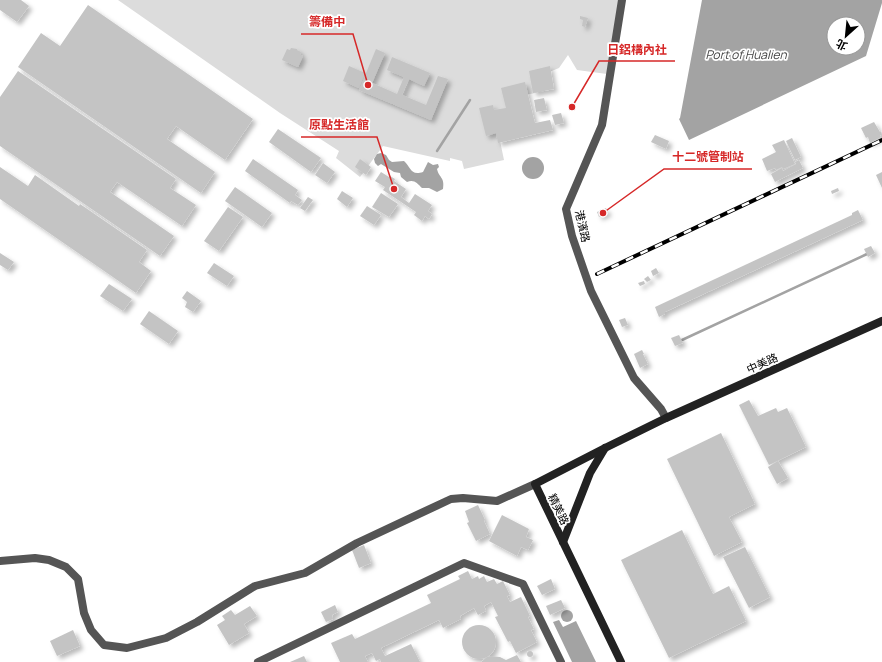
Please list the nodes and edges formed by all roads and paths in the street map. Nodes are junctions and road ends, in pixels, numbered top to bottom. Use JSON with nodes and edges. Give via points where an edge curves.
{"nodes":[{"id":1,"x":622,"y":0,"type":"edge"},
{"id":2,"x":882,"y":321,"type":"edge"},
{"id":3,"x":666,"y":418,"type":"junction"},
{"id":4,"x":605,"y":448,"type":"junction"},
{"id":5,"x":535,"y":484,"type":"junction"},
{"id":6,"x":563,"y":542,"type":"junction"},
{"id":7,"x":0,"y":561,"type":"edge"},
{"id":8,"x":258,"y":662,"type":"edge"},
{"id":9,"x":561,"y":662,"type":"edge"},
{"id":10,"x":621,"y":662,"type":"edge"}],
"edges":[{"from":1,"to":3,"type":"street","name":"港濱路","via":[[602,125],[566,209],[572,236],[591,291],[634,378]]},
{"from":2,"to":3,"type":"main road","name":"中美路"},
{"from":3,"to":4,"type":"main road","name":"中美路"},
{"from":4,"to":5,"type":"main road"},
{"from":4,"to":6,"type":"main road","via":[[590,473]]},
{"from":5,"to":6,"type":"main road","name":"精美路"},
{"from":5,"to":7,"type":"street","via":[[497,500],[451,499],[305,573],[255,586],[166,638],[128,648],[104,644],[90,630],[78,580],[66,567],[35,558]]},
{"from":6,"to":10,"type":"main road","name":"精美路"},
{"from":8,"to":9,"type":"street","via":[[464,563],[523,584]]}]}
